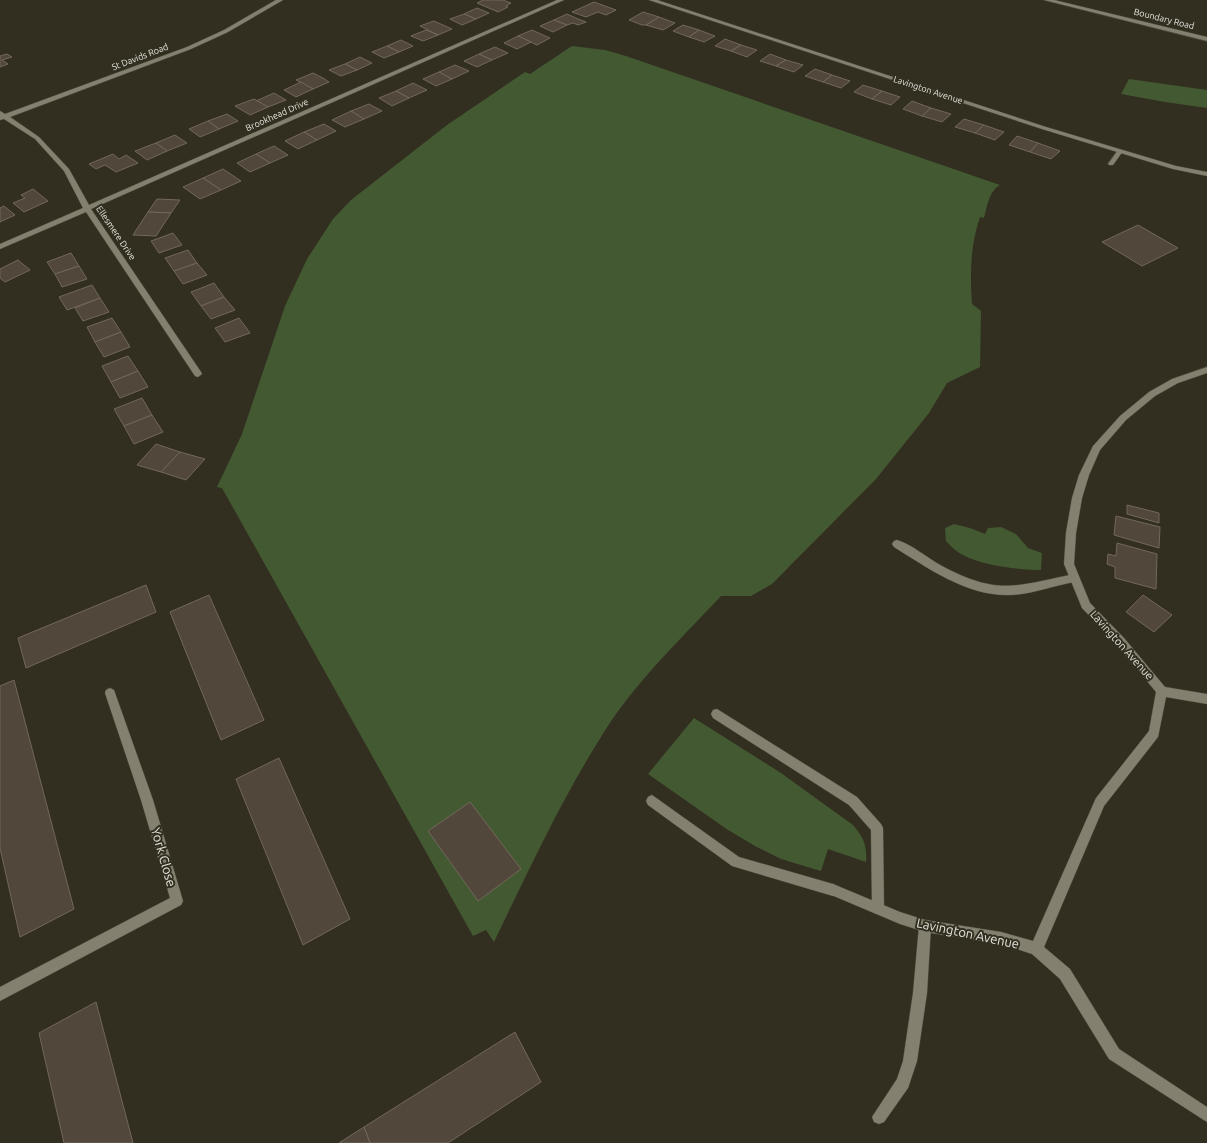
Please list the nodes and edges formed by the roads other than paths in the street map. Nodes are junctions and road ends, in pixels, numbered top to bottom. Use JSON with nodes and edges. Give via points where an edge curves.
{"nodes":[{"id":1,"x":280,"y":0,"type":"edge"},
{"id":2,"x":561,"y":0,"type":"edge"},
{"id":3,"x":652,"y":0,"type":"edge"},
{"id":4,"x":1048,"y":0,"type":"edge"},
{"id":5,"x":1207,"y":39,"type":"edge"},
{"id":6,"x":2,"y":116,"type":"edge"},
{"id":7,"x":1120,"y":151,"type":"junction"},
{"id":8,"x":1111,"y":164,"type":"dead end"},
{"id":9,"x":1207,"y":174,"type":"edge"},
{"id":10,"x":87,"y":208,"type":"junction"},
{"id":11,"x":0,"y":247,"type":"edge"},
{"id":12,"x":1205,"y":372,"type":"edge"},
{"id":13,"x":198,"y":374,"type":"dead end"},
{"id":14,"x":897,"y":544,"type":"dead end"},
{"id":15,"x":1074,"y":578,"type":"junction"},
{"id":16,"x":1162,"y":692,"type":"junction"},
{"id":17,"x":110,"y":693,"type":"dead end"},
{"id":18,"x":1207,"y":699,"type":"edge"},
{"id":19,"x":717,"y":714,"type":"dead end"},
{"id":20,"x":652,"y":801,"type":"dead end"},
{"id":21,"x":878,"y":908,"type":"junction"},
{"id":22,"x":925,"y":926,"type":"junction"},
{"id":23,"x":1036,"y":949,"type":"junction"},
{"id":24,"x":0,"y":994,"type":"edge"},
{"id":25,"x":1207,"y":1115,"type":"edge"},
{"id":26,"x":879,"y":1117,"type":"dead end"}],
"edges":[{"from":1,"to":6,"type":"street","name":"St Davids Road","via":[[226,31],[189,48]]},
{"from":2,"to":10,"type":"street","name":"Brookhead Drive"},
{"from":3,"to":7,"type":"street","name":"Lavington Avenue"},
{"from":4,"to":5,"type":"street","name":"Boundary Road"},
{"from":6,"to":10,"type":"street","name":"Ellesmere Drive","via":[[37,138],[68,170]]},
{"from":7,"to":8,"type":"street"},
{"from":7,"to":9,"type":"street","name":"Lavington Avenue","via":[[1175,168]]},
{"from":10,"to":11,"type":"street","name":"Brookhead Drive"},
{"from":10,"to":13,"type":"street","name":"Ellesmere Drive"},
{"from":12,"to":15,"type":"street","name":"Lavington Avenue","via":[[1175,381],[1152,394],[1123,418],[1096,448],[1077,498],[1071,533],[1069,564]]},
{"from":14,"to":15,"type":"street","via":[[952,576],[988,589],[1011,591]]},
{"from":15,"to":16,"type":"street","name":"Lavington Avenue","via":[[1086,605]]},
{"from":16,"to":18,"type":"street"},
{"from":16,"to":23,"type":"street","via":[[1154,733],[1100,802]]},
{"from":17,"to":24,"type":"street","name":"York Close","via":[[147,800],[177,901]]},
{"from":19,"to":21,"type":"street","via":[[853,801],[877,828]]},
{"from":20,"to":21,"type":"street","name":"Lavington Avenue","via":[[736,862],[833,890]]},
{"from":21,"to":22,"type":"street","name":"Lavington Avenue"},
{"from":22,"to":23,"type":"street","name":"Lavington Avenue","via":[[1001,938]]},
{"from":22,"to":26,"type":"street","via":[[920,993],[910,1061],[903,1083]]},
{"from":23,"to":25,"type":"street","name":"Lavington Avenue","via":[[1065,974],[1114,1054]]}]}
